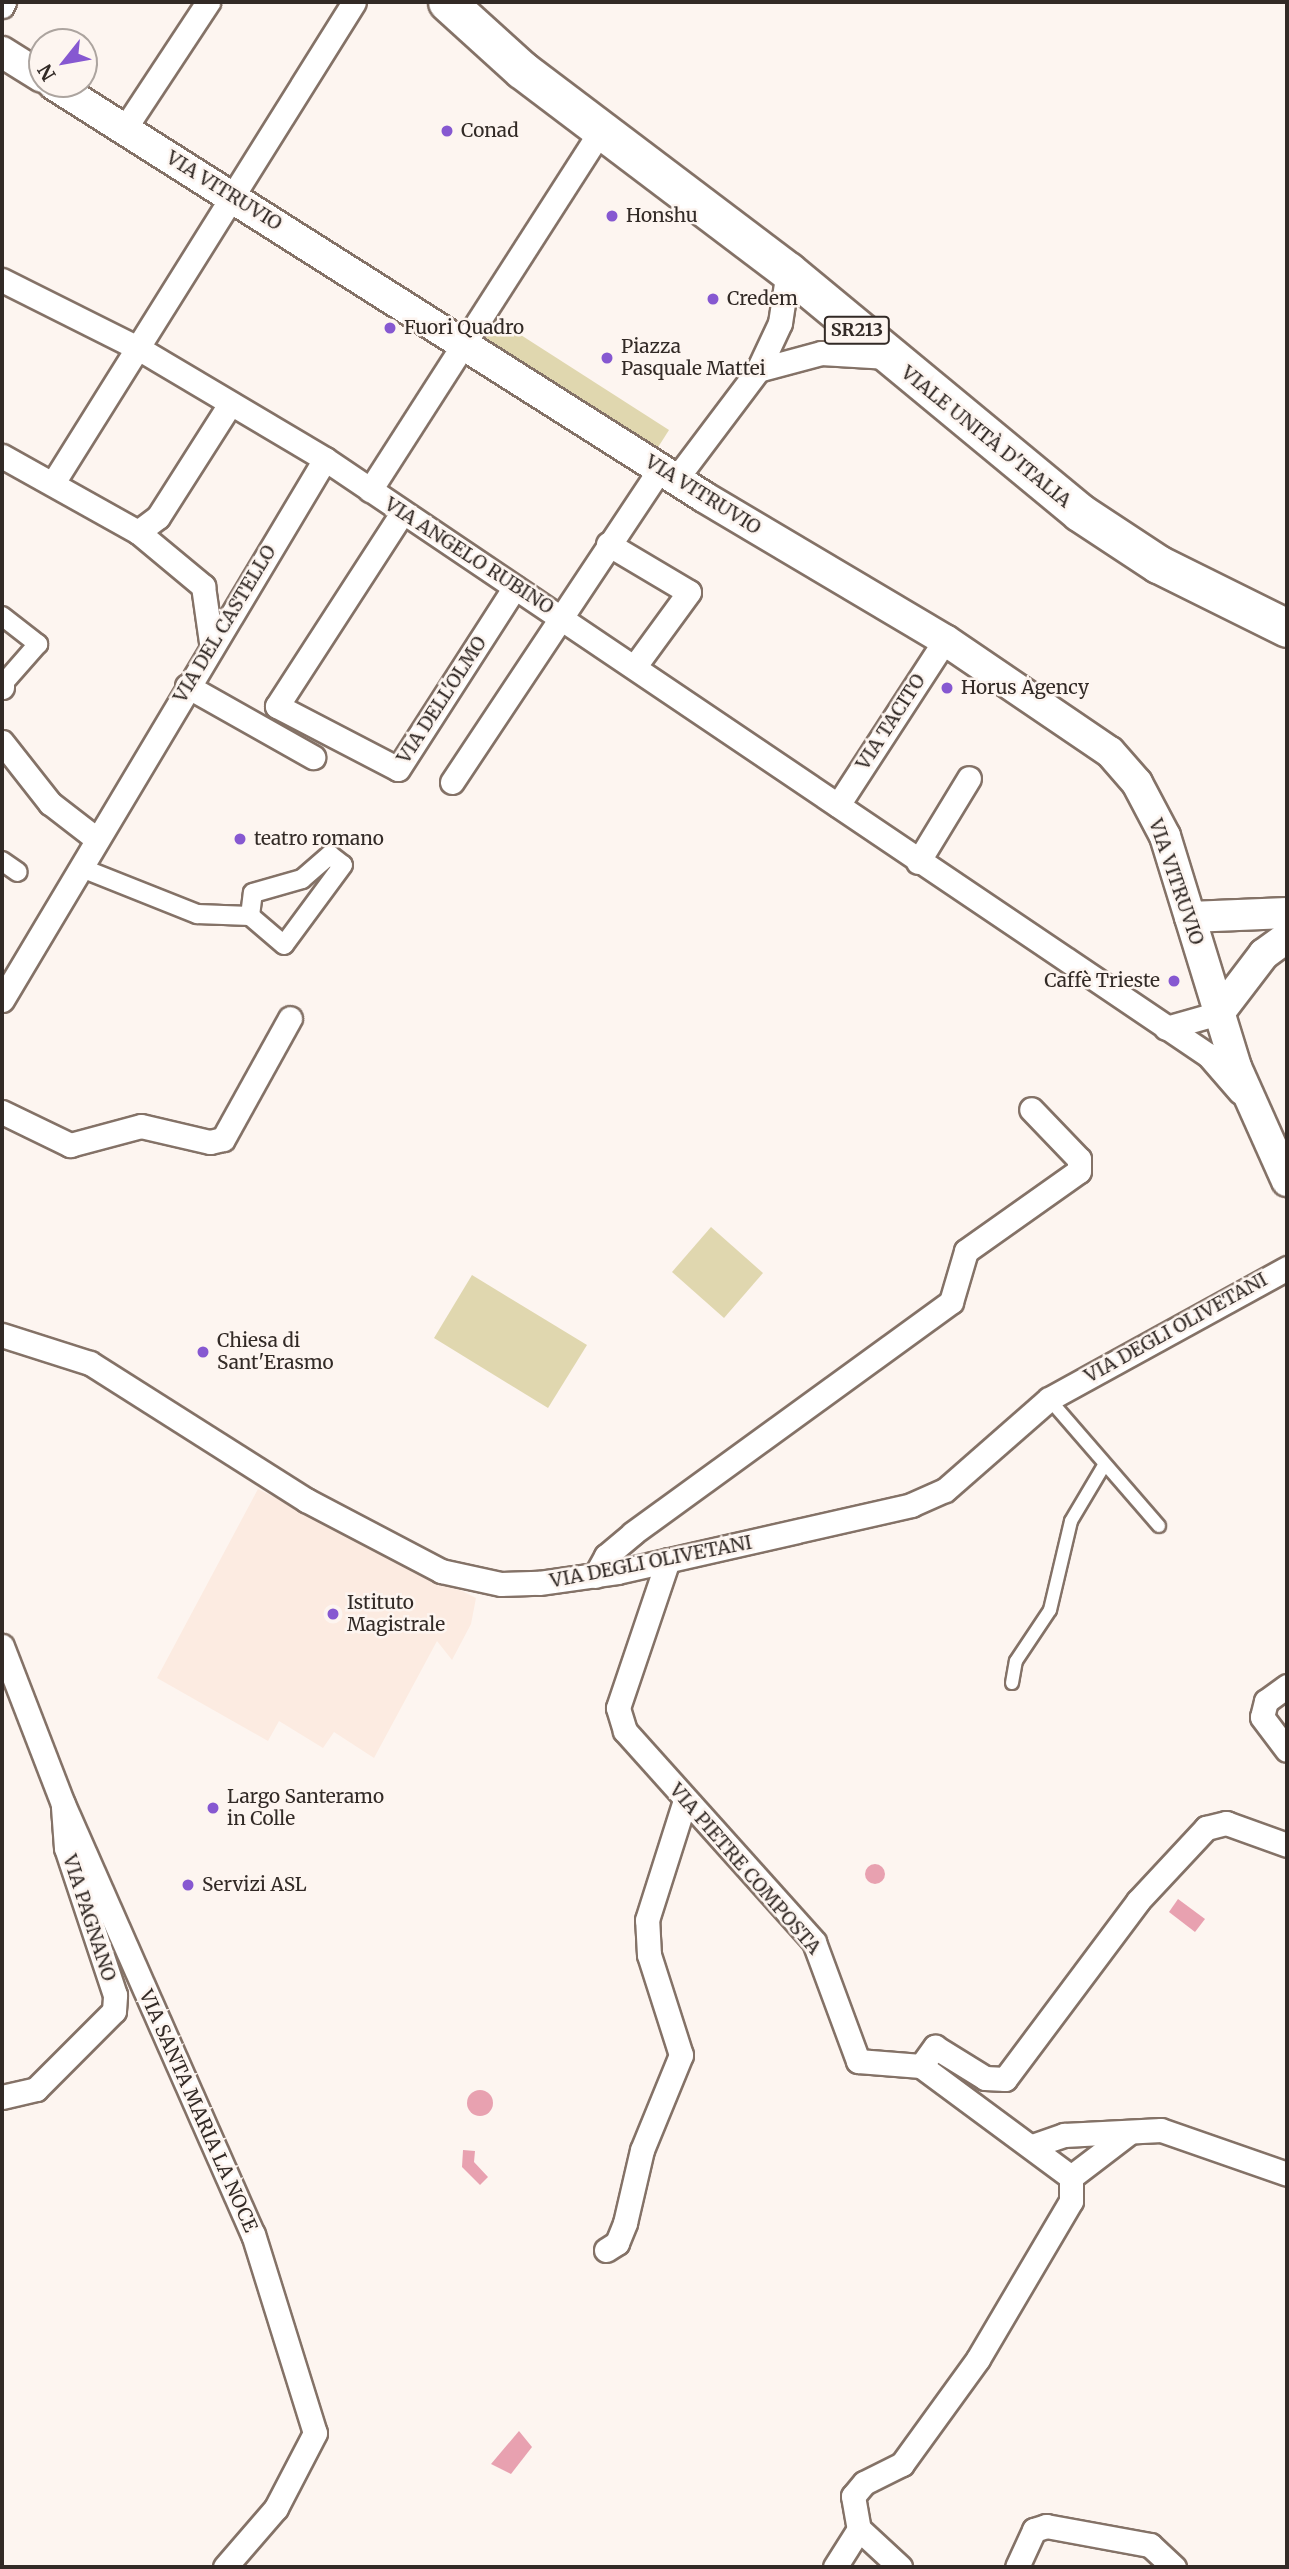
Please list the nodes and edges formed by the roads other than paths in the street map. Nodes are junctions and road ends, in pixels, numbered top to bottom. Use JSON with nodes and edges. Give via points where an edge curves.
{"nodes":[{"id":1,"x":208,"y":2,"type":"edge"},
{"id":2,"x":354,"y":2,"type":"edge"},
{"id":3,"x":447,"y":2,"type":"edge"},
{"id":4,"x":2,"y":52,"type":"edge"},
{"id":5,"x":28,"y":68,"type":"edge"},
{"id":6,"x":76,"y":98,"type":"edge"},
{"id":7,"x":125,"y":128,"type":"junction"},
{"id":8,"x":601,"y":130,"type":"junction"},
{"id":9,"x":233,"y":197,"type":"junction"},
{"id":10,"x":788,"y":271,"type":"junction"},
{"id":11,"x":2,"y":280,"type":"edge"},
{"id":12,"x":462,"y":340,"type":"junction"},
{"id":13,"x":138,"y":348,"type":"junction"},
{"id":14,"x":888,"y":357,"type":"junction"},
{"id":15,"x":758,"y":370,"type":"junction"},
{"id":16,"x":230,"y":404,"type":"junction"},
{"id":17,"x":2,"y":456,"type":"edge"},
{"id":18,"x":324,"y":459,"type":"junction"},
{"id":19,"x":668,"y":474,"type":"junction"},
{"id":20,"x":54,"y":484,"type":"junction"},
{"id":21,"x":370,"y":490,"type":"junction"},
{"id":22,"x":402,"y":513,"type":"junction"},
{"id":23,"x":138,"y":532,"type":"junction"},
{"id":24,"x":608,"y":544,"type":"junction"},
{"id":25,"x":515,"y":587,"type":"junction"},
{"id":26,"x":559,"y":615,"type":"junction"},
{"id":27,"x":2,"y":617,"type":"edge"},
{"id":28,"x":1287,"y":628,"type":"edge"},
{"id":29,"x":945,"y":640,"type":"junction"},
{"id":30,"x":211,"y":642,"type":"junction"},
{"id":31,"x":635,"y":666,"type":"junction"},
{"id":32,"x":2,"y":686,"type":"edge"},
{"id":33,"x":187,"y":686,"type":"junction"},
{"id":34,"x":2,"y":742,"type":"edge"},
{"id":35,"x":313,"y":757,"type":"dead end"},
{"id":36,"x":969,"y":778,"type":"dead end"},
{"id":37,"x":452,"y":782,"type":"dead end"},
{"id":38,"x":838,"y":805,"type":"junction"},
{"id":39,"x":94,"y":837,"type":"junction"},
{"id":40,"x":2,"y":861,"type":"edge"},
{"id":41,"x":918,"y":862,"type":"junction"},
{"id":42,"x":84,"y":869,"type":"junction"},
{"id":43,"x":18,"y":872,"type":"dead end"},
{"id":44,"x":1287,"y":913,"type":"edge"},
{"id":45,"x":250,"y":916,"type":"junction"},
{"id":46,"x":1190,"y":917,"type":"junction"},
{"id":47,"x":1287,"y":937,"type":"edge"},
{"id":48,"x":2,"y":1000,"type":"edge"},
{"id":49,"x":1219,"y":1013,"type":"junction"},
{"id":50,"x":290,"y":1018,"type":"dead end"},
{"id":51,"x":1166,"y":1028,"type":"junction"},
{"id":52,"x":1250,"y":1103,"type":"junction"},
{"id":53,"x":1031,"y":1109,"type":"dead end"},
{"id":54,"x":2,"y":1112,"type":"edge"},
{"id":55,"x":1287,"y":1181,"type":"edge"},
{"id":56,"x":1287,"y":1268,"type":"edge"},
{"id":57,"x":2,"y":1335,"type":"edge"},
{"id":58,"x":1049,"y":1399,"type":"junction"},
{"id":59,"x":1103,"y":1467,"type":"junction"},
{"id":60,"x":1159,"y":1526,"type":"dead end"},
{"id":61,"x":668,"y":1560,"type":"junction"},
{"id":62,"x":595,"y":1576,"type":"junction"},
{"id":63,"x":2,"y":1647,"type":"edge"},
{"id":64,"x":1012,"y":1683,"type":"dead end"},
{"id":65,"x":1287,"y":1686,"type":"edge"},
{"id":66,"x":1287,"y":1750,"type":"edge"},
{"id":67,"x":685,"y":1800,"type":"junction"},
{"id":68,"x":63,"y":1804,"type":"junction"},
{"id":69,"x":1287,"y":1845,"type":"edge"},
{"id":70,"x":921,"y":2066,"type":"junction"},
{"id":71,"x":2,"y":2097,"type":"edge"},
{"id":72,"x":1130,"y":2132,"type":"junction"},
{"id":73,"x":1035,"y":2145,"type":"junction"},
{"id":74,"x":1287,"y":2174,"type":"edge"},
{"id":75,"x":1072,"y":2177,"type":"junction"},
{"id":76,"x":606,"y":2250,"type":"dead end"},
{"id":77,"x":859,"y":2529,"type":"junction"},
{"id":78,"x":225,"y":2567,"type":"edge"},
{"id":79,"x":835,"y":2567,"type":"edge"},
{"id":80,"x":900,"y":2567,"type":"edge"},
{"id":81,"x":1017,"y":2567,"type":"edge"},
{"id":82,"x":1174,"y":2567,"type":"edge"}],
"edges":[{"from":1,"to":7,"type":"street"},
{"from":2,"to":9,"type":"street"},
{"from":3,"to":8,"type":"main road","name":"VIALE UNITÀ D'ITALIA","number":"SR213"},
{"from":4,"to":5,"type":"street"},
{"from":6,"to":7,"type":"street","name":"VIA VITRUVIO"},
{"from":7,"to":9,"type":"street","name":"VIA VITRUVIO"},
{"from":8,"to":10,"type":"main road","name":"VIALE UNITÀ D'ITALIA","number":"SR213"},
{"from":8,"to":12,"type":"street"},
{"from":9,"to":12,"type":"street","name":"VIA VITRUVIO"},
{"from":9,"to":13,"type":"street"},
{"from":10,"to":14,"type":"main road","name":"VIALE UNITÀ D'ITALIA","number":"SR213"},
{"from":10,"to":15,"type":"street","via":[[780,323]]},
{"from":11,"to":13,"type":"street","name":"VIA ANGELO RUBINO"},
{"from":12,"to":19,"type":"street","name":"VIA VITRUVIO"},
{"from":12,"to":21,"type":"street"},
{"from":13,"to":16,"type":"street","name":"VIA ANGELO RUBINO"},
{"from":13,"to":20,"type":"street"},
{"from":14,"to":15,"type":"street","via":[[821,353]]},
{"from":14,"to":28,"type":"main road","name":"VIALE UNITÀ D'ITALIA","number":"SR213","via":[[1079,512],[1158,564]]},
{"from":15,"to":19,"type":"street"},
{"from":16,"to":18,"type":"street","name":"VIA ANGELO RUBINO"},
{"from":16,"to":23,"type":"street","via":[[158,517]]},
{"from":17,"to":20,"type":"street"},
{"from":18,"to":21,"type":"street","name":"VIA ANGELO RUBINO"},
{"from":18,"to":30,"type":"street","name":"VIA DEL CASTELLO"},
{"from":19,"to":24,"type":"street"},
{"from":19,"to":29,"type":"street","name":"VIA VITRUVIO"},
{"from":20,"to":23,"type":"street"},
{"from":21,"to":22,"type":"street","name":"VIA ANGELO RUBINO"},
{"from":22,"to":25,"type":"street","name":"VIA ANGELO RUBINO"},
{"from":22,"to":25,"type":"street","name":"VIA DELL'OLMO","via":[[277,706],[398,769]]},
{"from":23,"to":30,"type":"street","via":[[203,586]]},
{"from":24,"to":26,"type":"street"},
{"from":24,"to":31,"type":"street","via":[[689,592]]},
{"from":25,"to":26,"type":"street","name":"VIA ANGELO RUBINO"},
{"from":26,"to":31,"type":"street","name":"VIA ANGELO RUBINO"},
{"from":26,"to":37,"type":"street"},
{"from":27,"to":32,"type":"street","via":[[38,644]]},
{"from":29,"to":38,"type":"street","name":"VIA TACITO"},
{"from":29,"to":46,"type":"street","name":"VIA VITRUVIO","via":[[1069,722],[1128,772],[1165,836]]},
{"from":30,"to":33,"type":"street","name":"VIA DEL CASTELLO"},
{"from":31,"to":38,"type":"street","name":"VIA ANGELO RUBINO"},
{"from":33,"to":35,"type":"street"},
{"from":33,"to":39,"type":"street","name":"VIA DEL CASTELLO"},
{"from":34,"to":39,"type":"street","via":[[50,803]]},
{"from":36,"to":41,"type":"street"},
{"from":38,"to":41,"type":"street","name":"VIA ANGELO RUBINO"},
{"from":39,"to":42,"type":"street","name":"VIA DEL CASTELLO"},
{"from":40,"to":43,"type":"street"},
{"from":41,"to":51,"type":"street","name":"VIA ANGELO RUBINO"},
{"from":42,"to":45,"type":"street","via":[[197,914]]},
{"from":42,"to":48,"type":"street","name":"VIA DEL CASTELLO"},
{"from":44,"to":46,"type":"street"},
{"from":45,"to":45,"type":"street","via":[[284,944],[343,865],[330,855],[302,878],[253,893]]},
{"from":46,"to":49,"type":"street","name":"VIA VITRUVIO"},
{"from":47,"to":49,"type":"street","via":[[1264,954]]},
{"from":49,"to":51,"type":"street"},
{"from":49,"to":52,"type":"street","name":"VIA VITRUVIO"},
{"from":50,"to":54,"type":"street","via":[[223,1139],[141,1126],[70,1145]]},
{"from":51,"to":52,"type":"street","name":"VIA ANGELO RUBINO","via":[[1208,1055]]},
{"from":52,"to":55,"type":"street","name":"VIA VITRUVIO"},
{"from":53,"to":62,"type":"street","via":[[1079,1159],[1079,1171],[967,1251],[951,1302],[633,1533],[606,1556]]},
{"from":56,"to":58,"type":"street","name":"VIA DEGLI OLIVETANI"},
{"from":57,"to":62,"type":"street","name":"VIA DEGLI OLIVETANI","via":[[90,1363],[306,1500],[441,1571],[501,1584]]},
{"from":58,"to":59,"type":"lane"},
{"from":58,"to":61,"type":"street","name":"VIA DEGLI OLIVETANI","via":[[945,1490],[911,1505]]},
{"from":59,"to":60,"type":"lane"},
{"from":59,"to":64,"type":"lane","via":[[1071,1521],[1049,1610],[1016,1661]]},
{"from":61,"to":62,"type":"street","name":"VIA DEGLI OLIVETANI"},
{"from":61,"to":67,"type":"street","name":"VIA PIETRE COMPOSTA","via":[[618,1709],[625,1731]]},
{"from":63,"to":68,"type":"street","name":"VIA SANTA MARIA LA NOCE"},
{"from":65,"to":66,"type":"street","via":[[1266,1701],[1262,1717]]},
{"from":67,"to":70,"type":"street","name":"VIA PIETRE COMPOSTA","via":[[814,1942],[858,2061]]},
{"from":67,"to":76,"type":"street","via":[[647,1920],[649,1955],[681,2055],[642,2150],[617,2244]]},
{"from":68,"to":71,"type":"street","name":"VIA PAGNANO","via":[[66,1848],[115,1995],[114,2011],[36,2089]]},
{"from":68,"to":78,"type":"street","name":"VIA SANTA MARIA LA NOCE","via":[[253,2234],[315,2433],[276,2508]]},
{"from":69,"to":70,"type":"street","via":[[1226,1823],[1206,1828],[1093,1957],[1005,2079],[985,2078],[935,2047]]},
{"from":70,"to":73,"type":"street"},
{"from":72,"to":73,"type":"street","via":[[1064,2135]]},
{"from":72,"to":74,"type":"street","via":[[1161,2130]]},
{"from":72,"to":75,"type":"street"},
{"from":73,"to":75,"type":"street"},
{"from":75,"to":77,"type":"street","via":[[1071,2201],[978,2359],[902,2464],[864,2483],[853,2496]]},
{"from":77,"to":79,"type":"street"},
{"from":77,"to":80,"type":"street"},
{"from":81,"to":82,"type":"street","via":[[1034,2530],[1046,2526],[1150,2545]]}]}
